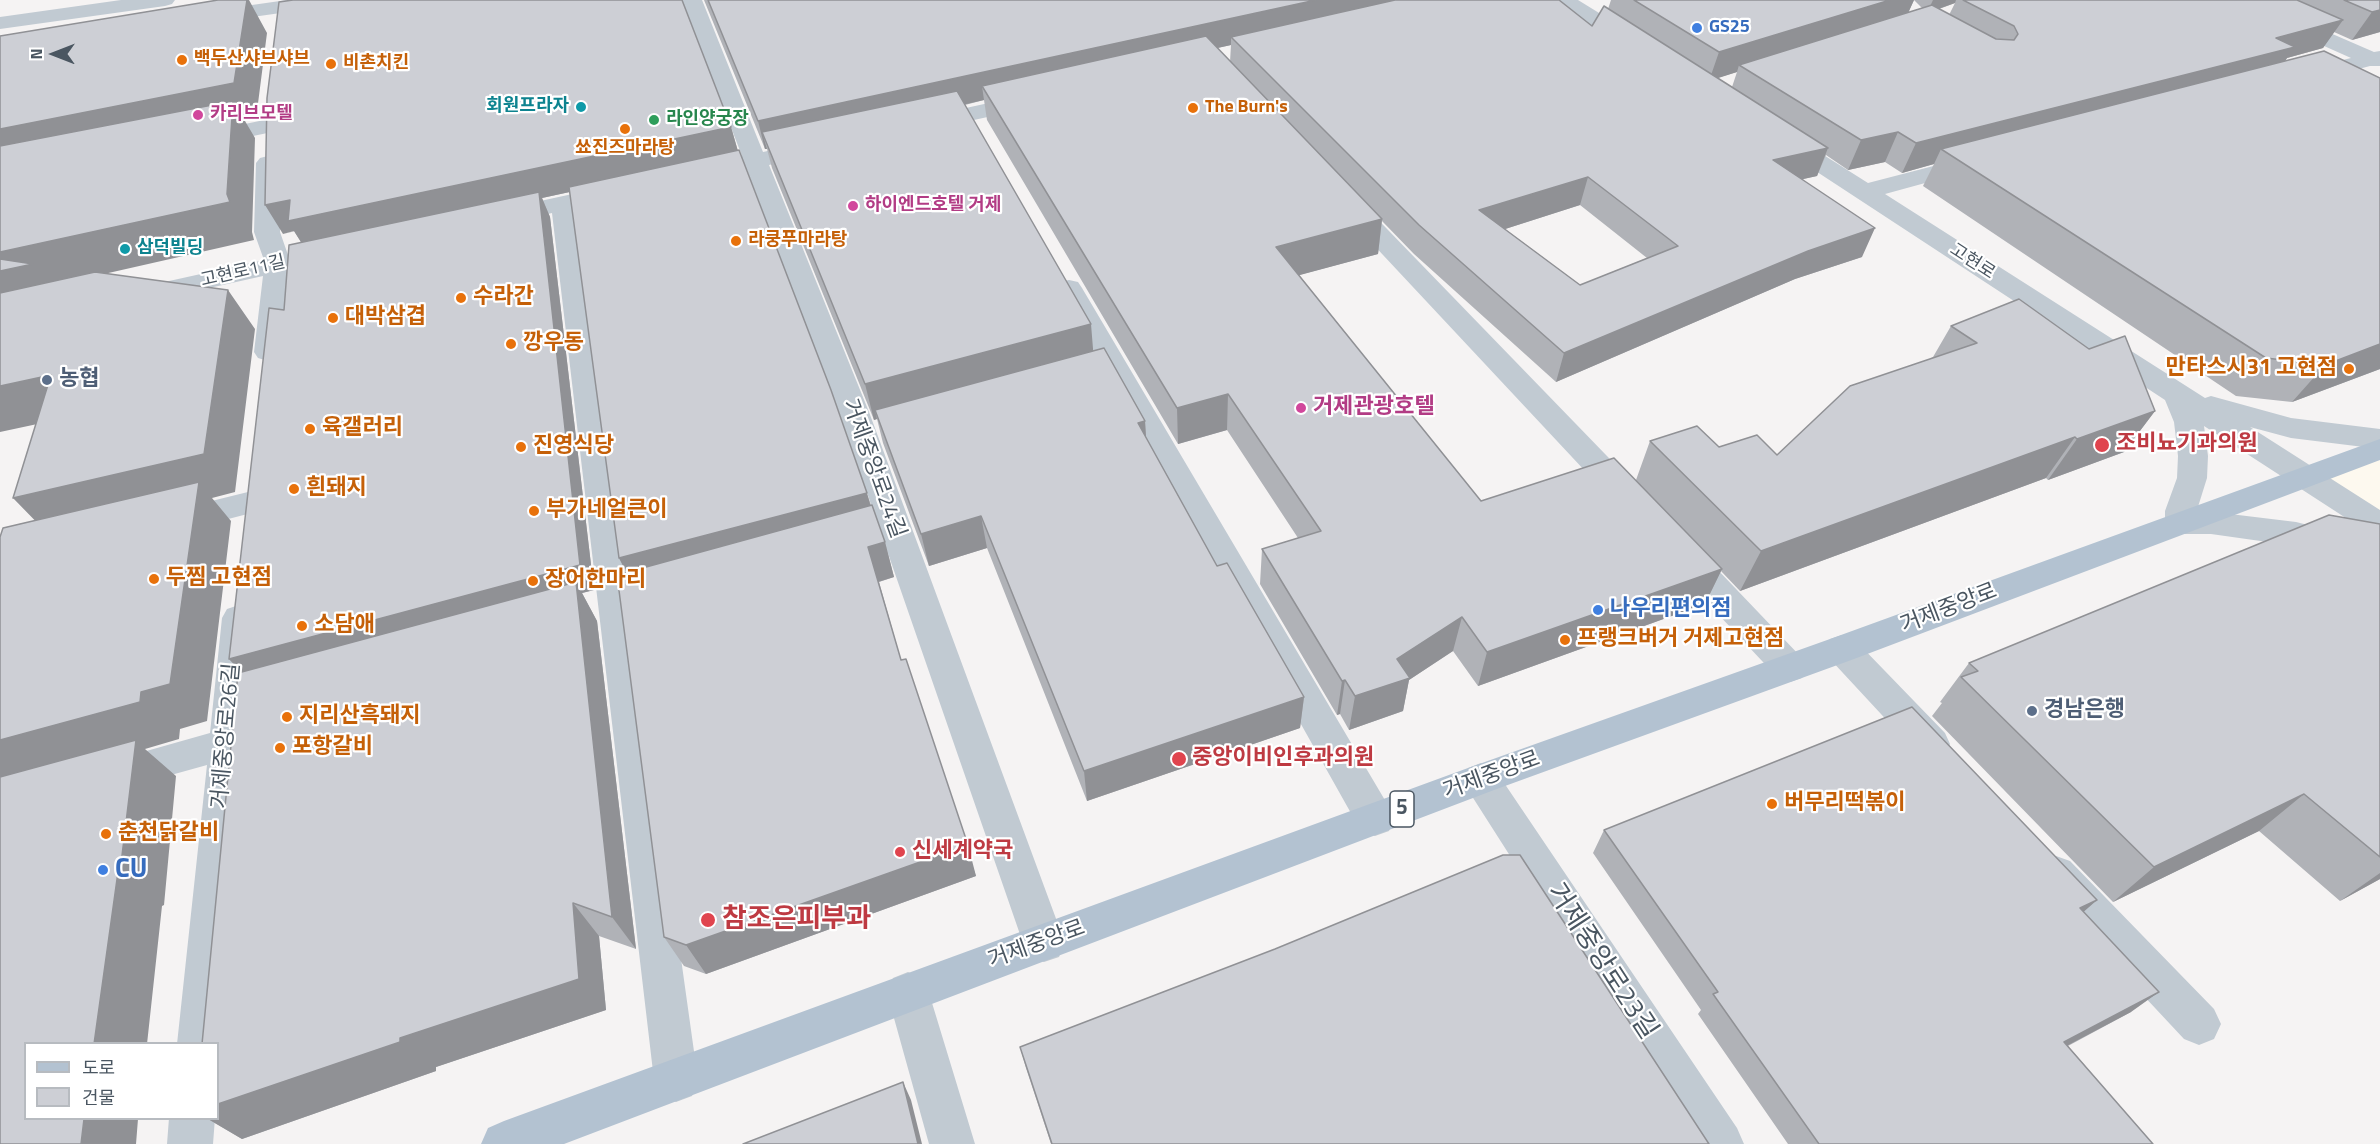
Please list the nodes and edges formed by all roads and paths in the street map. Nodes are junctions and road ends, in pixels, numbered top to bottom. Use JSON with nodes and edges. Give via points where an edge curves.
{"nodes":[{"id":1,"x":165,"y":0,"type":"edge"},
{"id":2,"x":330,"y":0,"type":"edge"},
{"id":3,"x":692,"y":0,"type":"edge"},
{"id":4,"x":1564,"y":0,"type":"edge"},
{"id":5,"x":2237,"y":0,"type":"edge"},
{"id":6,"x":282,"y":13,"type":"edge"},
{"id":7,"x":188,"y":20,"type":"edge"},
{"id":8,"x":0,"y":23,"type":"edge"},
{"id":9,"x":2377,"y":60,"type":"edge"},
{"id":10,"x":1660,"y":61,"type":"edge"},
{"id":11,"x":2289,"y":80,"type":"edge"},
{"id":12,"x":1053,"y":96,"type":"edge"},
{"id":13,"x":969,"y":114,"type":"junction"},
{"id":14,"x":902,"y":129,"type":"edge"},
{"id":15,"x":1766,"y":129,"type":"edge"},
{"id":16,"x":187,"y":142,"type":"edge"},
{"id":17,"x":835,"y":144,"type":"edge"},
{"id":18,"x":987,"y":144,"type":"edge"},
{"id":19,"x":1990,"y":158,"type":"edge"},
{"id":20,"x":756,"y":161,"type":"junction"},
{"id":21,"x":677,"y":178,"type":"edge"},
{"id":22,"x":1327,"y":182,"type":"edge"},
{"id":23,"x":631,"y":188,"type":"edge"},
{"id":24,"x":1864,"y":192,"type":"junction"},
{"id":25,"x":563,"y":203,"type":"junction"},
{"id":26,"x":483,"y":220,"type":"edge"},
{"id":27,"x":358,"y":247,"type":"edge"},
{"id":28,"x":278,"y":264,"type":"junction"},
{"id":29,"x":1056,"y":266,"type":"edge"},
{"id":30,"x":116,"y":301,"type":"edge"},
{"id":31,"x":265,"y":383,"type":"edge"},
{"id":32,"x":2178,"y":396,"type":"junction"},
{"id":33,"x":2380,"y":439,"type":"edge"},
{"id":34,"x":2380,"y":449,"type":"edge"},
{"id":35,"x":2302,"y":477,"type":"junction"},
{"id":36,"x":1641,"y":512,"type":"edge"},
{"id":37,"x":2181,"y":522,"type":"junction"},
{"id":38,"x":893,"y":524,"type":"junction"},
{"id":39,"x":2380,"y":525,"type":"edge"},
{"id":40,"x":149,"y":527,"type":"edge"},
{"id":41,"x":860,"y":533,"type":"edge"},
{"id":42,"x":248,"y":536,"type":"edge"},
{"id":43,"x":1666,"y":538,"type":"edge"},
{"id":44,"x":2380,"y":555,"type":"edge"},
{"id":45,"x":242,"y":592,"type":"edge"},
{"id":46,"x":648,"y":592,"type":"edge"},
{"id":47,"x":615,"y":601,"type":"junction"},
{"id":48,"x":581,"y":610,"type":"edge"},
{"id":49,"x":1842,"y":649,"type":"junction"},
{"id":50,"x":1790,"y":668,"type":"junction"},
{"id":51,"x":263,"y":697,"type":"edge"},
{"id":52,"x":229,"y":706,"type":"junction"},
{"id":53,"x":227,"y":744,"type":"junction"},
{"id":54,"x":1956,"y":769,"type":"edge"},
{"id":55,"x":1481,"y":779,"type":"junction"},
{"id":56,"x":79,"y":784,"type":"edge"},
{"id":57,"x":1375,"y":819,"type":"junction"},
{"id":58,"x":2029,"y":845,"type":"edge"},
{"id":59,"x":1044,"y":943,"type":"junction"},
{"id":60,"x":908,"y":993,"type":"junction"},
{"id":61,"x":2199,"y":1024,"type":"dead end"},
{"id":62,"x":199,"y":1042,"type":"edge"},
{"id":63,"x":676,"y":1080,"type":"junction"},
{"id":64,"x":192,"y":1120,"type":"edge"},
{"id":65,"x":190,"y":1144,"type":"edge"},
{"id":66,"x":504,"y":1144,"type":"edge"},
{"id":67,"x":952,"y":1144,"type":"edge"},
{"id":68,"x":1721,"y":1144,"type":"edge"}],
"edges":[{"from":1,"to":8,"type":"street"},
{"from":2,"to":6,"type":"street"},
{"from":3,"to":20,"type":"street","name":"거제중앙로24길"},
{"from":4,"to":10,"type":"street"},
{"from":5,"to":9,"type":"street"},
{"from":6,"to":7,"type":"street"},
{"from":9,"to":11,"type":"street"},
{"from":12,"to":13,"type":"street"},
{"from":13,"to":14,"type":"street"},
{"from":13,"to":18,"type":"street"},
{"from":15,"to":24,"type":"street","name":"고현로"},
{"from":16,"to":28,"type":"street","via":[[270,114],[267,232]]},
{"from":17,"to":20,"type":"street"},
{"from":19,"to":24,"type":"street"},
{"from":20,"to":21,"type":"street"},
{"from":20,"to":38,"type":"street","name":"거제중앙로24길","via":[[874,433]]},
{"from":22,"to":36,"type":"street"},
{"from":23,"to":25,"type":"street"},
{"from":24,"to":32,"type":"street","name":"고현로"},
{"from":25,"to":26,"type":"street"},
{"from":25,"to":47,"type":"street"},
{"from":27,"to":28,"type":"street","name":"고현로11길"},
{"from":28,"to":30,"type":"street","name":"고현로11길"},
{"from":28,"to":31,"type":"street"},
{"from":29,"to":57,"type":"street","via":[[1102,370]]},
{"from":32,"to":33,"type":"street","via":[[2291,428]]},
{"from":32,"to":35,"type":"street","name":"고현로"},
{"from":32,"to":37,"type":"street","via":[[2189,422],[2193,456]]},
{"from":34,"to":35,"type":"main road","name":"거제중앙로","number":"5"},
{"from":35,"to":37,"type":"main road","name":"거제중앙로","number":"5"},
{"from":35,"to":39,"type":"street","name":"고현로"},
{"from":37,"to":44,"type":"street","via":[[2211,522],[2296,534]]},
{"from":37,"to":49,"type":"main road","name":"거제중앙로","number":"5"},
{"from":38,"to":41,"type":"street"},
{"from":38,"to":59,"type":"street","name":"거제중앙로24길"},
{"from":40,"to":42,"type":"street","via":[[253,490]]},
{"from":43,"to":50,"type":"street"},
{"from":45,"to":52,"type":"street","name":"거제중앙로26길"},
{"from":46,"to":47,"type":"street"},
{"from":47,"to":48,"type":"street"},
{"from":47,"to":63,"type":"street"},
{"from":49,"to":50,"type":"main road","name":"거제중앙로","number":"5"},
{"from":49,"to":54,"type":"street"},
{"from":50,"to":55,"type":"main road","name":"거제중앙로","number":"5"},
{"from":51,"to":52,"type":"street"},
{"from":52,"to":53,"type":"street","name":"거제중앙로26길"},
{"from":53,"to":56,"type":"street"},
{"from":53,"to":62,"type":"street","name":"거제중앙로26길"},
{"from":55,"to":57,"type":"main road","name":"거제중앙로","number":"5"},
{"from":55,"to":68,"type":"street","name":"거제중앙로23길"},
{"from":57,"to":59,"type":"main road","name":"거제중앙로","number":"5"},
{"from":58,"to":61,"type":"street"},
{"from":59,"to":60,"type":"main road","name":"거제중앙로","number":"5"},
{"from":60,"to":63,"type":"main road","name":"거제중앙로","number":"5"},
{"from":60,"to":67,"type":"street"},
{"from":63,"to":66,"type":"main road","name":"거제중앙로","number":"5"},
{"from":64,"to":65,"type":"street"}]}
